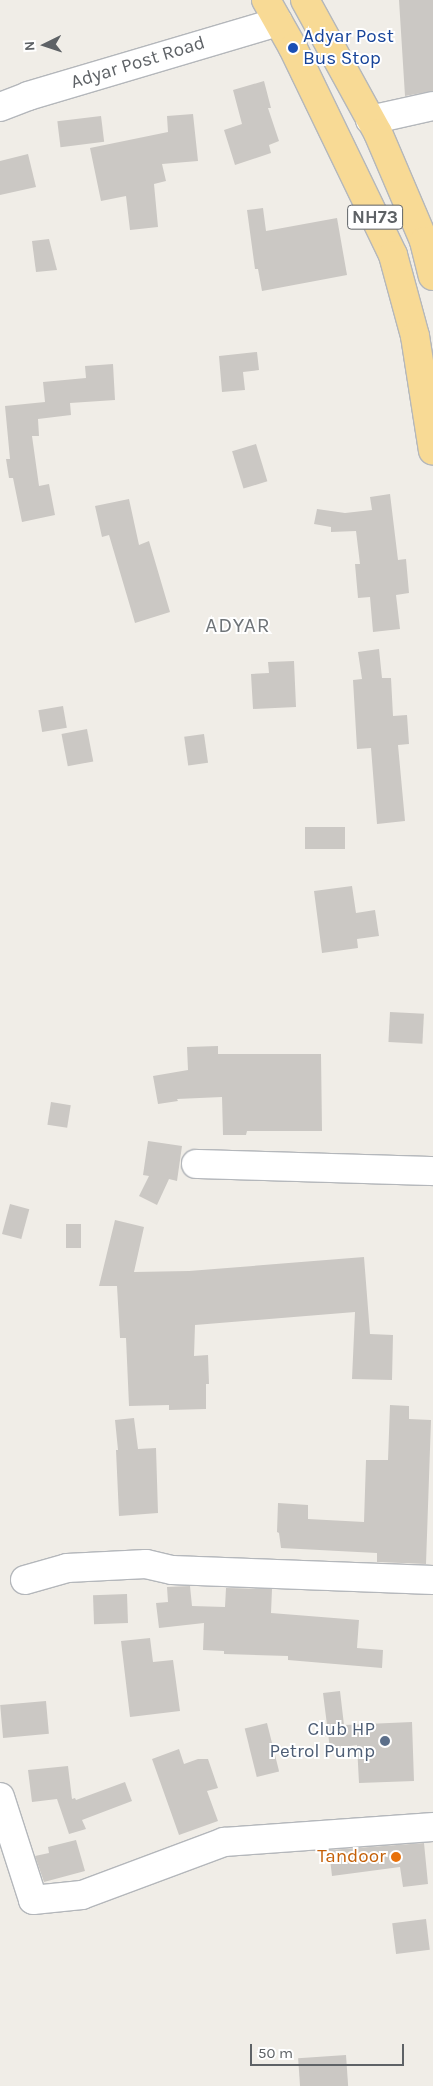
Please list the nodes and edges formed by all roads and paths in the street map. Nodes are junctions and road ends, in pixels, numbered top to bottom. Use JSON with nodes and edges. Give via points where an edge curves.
{"nodes":[{"id":1,"x":305,"y":0,"type":"edge"},
{"id":2,"x":272,"y":11,"type":"edge"},
{"id":3,"x":433,"y":106,"type":"edge"},
{"id":4,"x":0,"y":107,"type":"edge"},
{"id":5,"x":370,"y":120,"type":"junction"},
{"id":6,"x":433,"y":276,"type":"edge"},
{"id":7,"x":433,"y":452,"type":"edge"},
{"id":8,"x":196,"y":1164,"type":"dead end"},
{"id":9,"x":433,"y":1171,"type":"edge"},
{"id":10,"x":25,"y":1580,"type":"dead end"},
{"id":11,"x":433,"y":1580,"type":"edge"},
{"id":12,"x":0,"y":1797,"type":"edge"},
{"id":13,"x":433,"y":1827,"type":"edge"}],
"edges":[{"from":1,"to":5,"type":"highway","number":"NH73"},
{"from":2,"to":4,"type":"street","name":"Adyar Post Road"},
{"from":2,"to":7,"type":"highway","number":"NH73","via":[[339,140],[393,255],[415,336]]},
{"from":3,"to":5,"type":"street"},
{"from":5,"to":6,"type":"highway","number":"NH73","via":[[424,241]]},
{"from":8,"to":9,"type":"street"},
{"from":10,"to":11,"type":"street","via":[[67,1568],[146,1564],[172,1570]]},
{"from":12,"to":13,"type":"street","via":[[33,1900],[82,1895],[224,1842]]}]}
